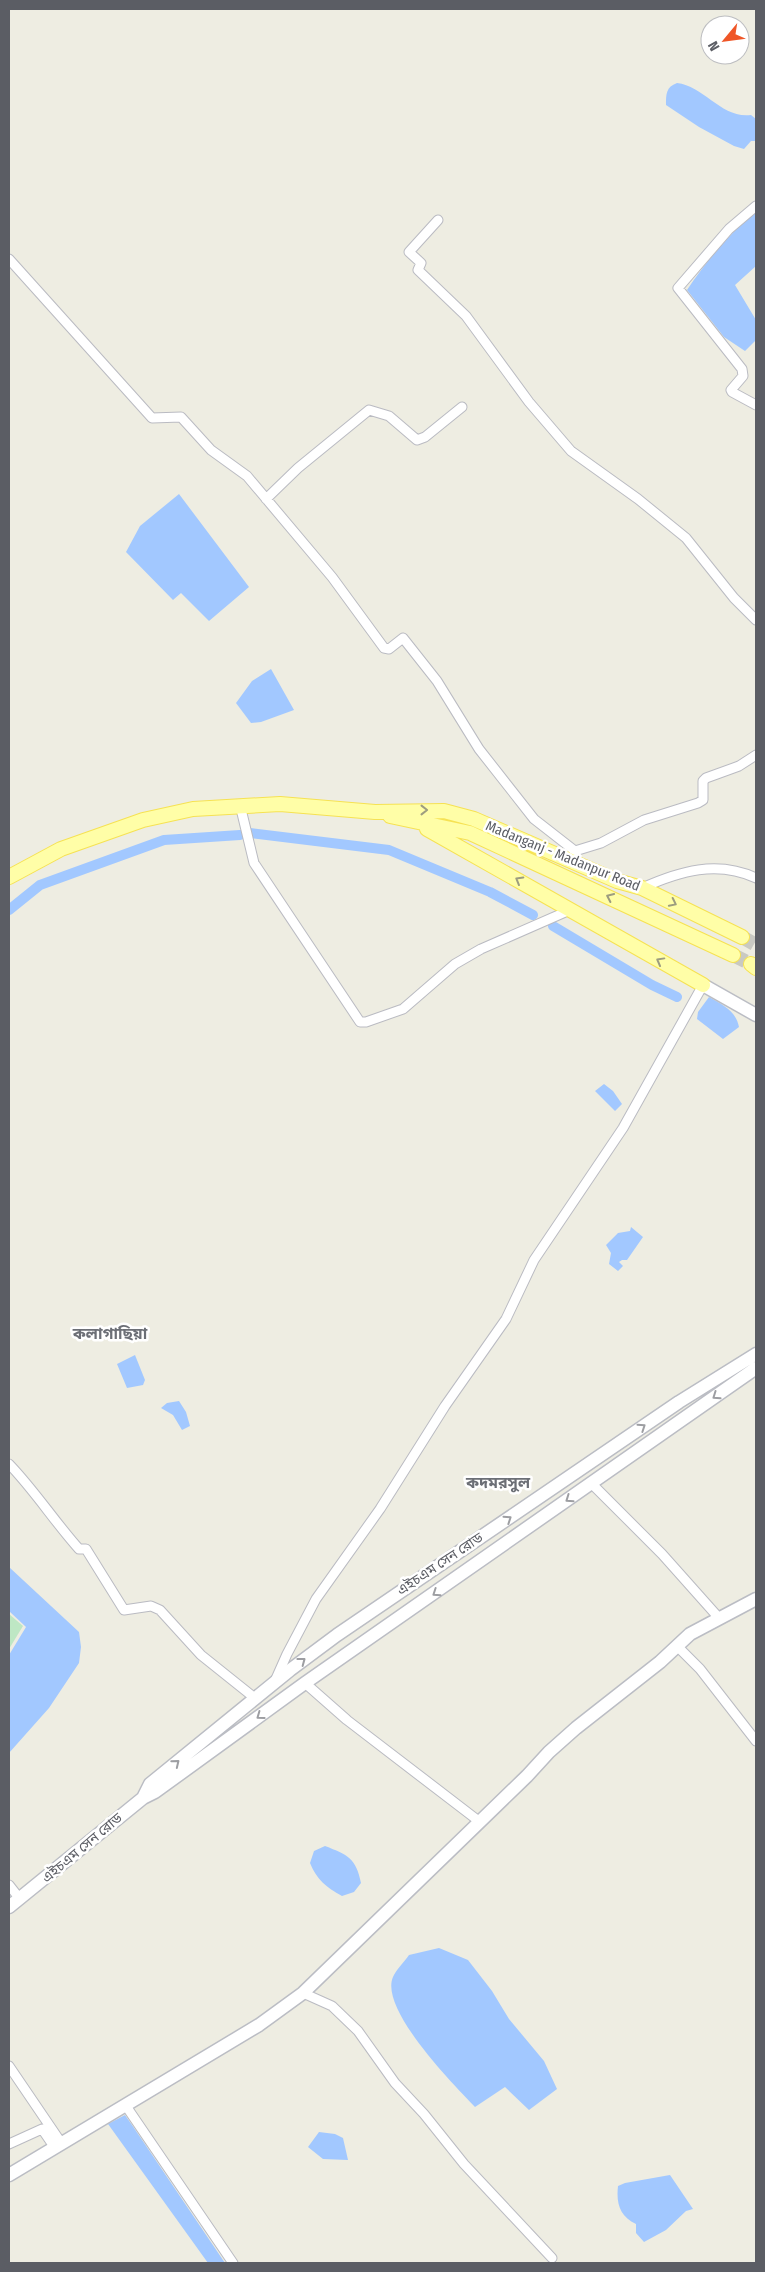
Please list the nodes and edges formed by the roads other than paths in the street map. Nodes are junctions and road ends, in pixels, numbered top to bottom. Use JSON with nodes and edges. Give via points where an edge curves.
{"nodes":[{"id":1,"x":756,"y":206,"type":"edge"},
{"id":2,"x":438,"y":220,"type":"dead end"},
{"id":3,"x":9,"y":259,"type":"edge"},
{"id":4,"x":756,"y":405,"type":"edge"},
{"id":5,"x":462,"y":407,"type":"dead end"},
{"id":6,"x":266,"y":499,"type":"junction"},
{"id":7,"x":756,"y":620,"type":"edge"},
{"id":8,"x":756,"y":756,"type":"edge"},
{"id":9,"x":240,"y":805,"type":"junction"},
{"id":10,"x":375,"y":812,"type":"junction"},
{"id":11,"x":410,"y":821,"type":"junction"},
{"id":12,"x":9,"y":877,"type":"edge"},
{"id":13,"x":756,"y":878,"type":"edge"},
{"id":14,"x":642,"y":888,"type":"junction"},
{"id":15,"x":570,"y":910,"type":"junction"},
{"id":16,"x":742,"y":937,"type":"tunnel mouth"},
{"id":17,"x":732,"y":955,"type":"tunnel mouth"},
{"id":18,"x":703,"y":985,"type":"junction"},
{"id":19,"x":756,"y":1015,"type":"edge"},
{"id":20,"x":756,"y":1354,"type":"edge"},
{"id":21,"x":756,"y":1368,"type":"edge"},
{"id":22,"x":9,"y":1464,"type":"edge"},
{"id":23,"x":591,"y":1483,"type":"junction"},
{"id":24,"x":756,"y":1599,"type":"edge"},
{"id":25,"x":719,"y":1618,"type":"junction"},
{"id":26,"x":677,"y":1646,"type":"junction"},
{"id":27,"x":305,"y":1683,"type":"junction"},
{"id":28,"x":271,"y":1687,"type":"junction"},
{"id":29,"x":256,"y":1699,"type":"junction"},
{"id":30,"x":277,"y":1703,"type":"junction"},
{"id":31,"x":756,"y":1741,"type":"edge"},
{"id":32,"x":143,"y":1798,"type":"junction"},
{"id":33,"x":480,"y":1822,"type":"junction"},
{"id":34,"x":9,"y":1885,"type":"edge"},
{"id":35,"x":14,"y":1899,"type":"edge"},
{"id":36,"x":9,"y":1907,"type":"edge"},
{"id":37,"x":303,"y":1993,"type":"junction"},
{"id":38,"x":9,"y":2066,"type":"edge"},
{"id":39,"x":126,"y":2106,"type":"junction"},
{"id":40,"x":9,"y":2144,"type":"edge"},
{"id":41,"x":58,"y":2146,"type":"junction"},
{"id":42,"x":9,"y":2175,"type":"edge"},
{"id":43,"x":552,"y":2258,"type":"dead end"},
{"id":44,"x":232,"y":2263,"type":"edge"}],
"edges":[{"from":1,"to":4,"type":"street","via":[[729,229],[678,288],[742,369],[743,376],[732,392]]},
{"from":2,"to":7,"type":"street","via":[[409,252],[421,263],[418,270],[466,316],[529,402],[571,451],[686,538]]},
{"from":3,"to":6,"type":"street","via":[[152,418],[181,417],[211,450],[247,476]]},
{"from":5,"to":6,"type":"street","via":[[425,438],[417,440],[389,416],[369,410],[298,468]]},
{"from":6,"to":8,"type":"street","via":[[332,577],[384,648],[404,638],[415,650],[480,749],[534,819],[575,851],[644,820],[698,804],[703,800],[703,781],[706,778]]},
{"from":9,"to":10,"type":"main road","name":"Madanganj - Madanpur Road","via":[[280,804]]},
{"from":9,"to":12,"type":"main road","name":"Madanganj - Madanpur Road","via":[[193,809],[142,820],[60,849]]},
{"from":9,"to":15,"type":"street","via":[[254,863],[360,1022],[403,1009],[455,964],[481,949]]},
{"from":10,"to":11,"type":"main road","name":"Madanganj - Madanpur Road"},
{"from":10,"to":14,"type":"main road","name":"Madanganj - Madanpur Road","one_way":true,"via":[[444,811],[474,819],[617,881]]},
{"from":15,"to":11,"type":"main road","one_way":true,"via":[[448,839]]},
{"from":17,"to":11,"type":"main road","name":"Madanganj - Madanpur Road","one_way":true,"via":[[470,833]]},
{"from":13,"to":14,"type":"street","via":[[734,870],[708,868],[681,872]]},
{"from":14,"to":16,"type":"main road","name":"Madanganj - Madanpur Road","one_way":true},
{"from":18,"to":15,"type":"main road","one_way":true},
{"from":18,"to":19,"type":"main road"},
{"from":18,"to":28,"type":"street","via":[[623,1128],[534,1260],[506,1319],[316,1600]]},
{"from":28,"to":20,"type":"main road","name":"এইচএম সেন রোড","one_way":true,"via":[[337,1635],[678,1402]]},
{"from":21,"to":23,"type":"main road","name":"এইচএম সেন রোড","one_way":true},
{"from":22,"to":29,"type":"street","via":[[55,1518],[62,1532],[78,1549],[86,1549],[124,1610],[151,1606],[160,1610],[201,1655]]},
{"from":23,"to":25,"type":"street","via":[[662,1554]]},
{"from":23,"to":27,"type":"main road","name":"এইচএম সেন রোড","one_way":true},
{"from":24,"to":25,"type":"main road"},
{"from":25,"to":26,"type":"main road","via":[[690,1634]]},
{"from":26,"to":31,"type":"street","via":[[700,1669]]},
{"from":26,"to":33,"type":"main road","via":[[549,1752]]},
{"from":27,"to":30,"type":"main road","name":"এইচএম সেন রোড"},
{"from":27,"to":33,"type":"street","via":[[347,1720]]},
{"from":28,"to":29,"type":"main road","name":"এইচএম সেন রোড"},
{"from":28,"to":30,"type":"main road"},
{"from":32,"to":29,"type":"main road","name":"এইচএম সেন রোড","one_way":true,"via":[[150,1784]]},
{"from":30,"to":32,"type":"main road","name":"এইচএম সেন রোড","one_way":true},
{"from":32,"to":35,"type":"main road","name":"এইচএম সেন রোড"},
{"from":33,"to":37,"type":"main road"},
{"from":34,"to":35,"type":"street"},
{"from":35,"to":36,"type":"main road","name":"এইচএম সেন রোড"},
{"from":37,"to":39,"type":"main road","via":[[260,2025]]},
{"from":37,"to":43,"type":"street","via":[[332,2006],[358,2031],[395,2083],[464,2164]]},
{"from":38,"to":41,"type":"street"},
{"from":39,"to":41,"type":"main road"},
{"from":39,"to":44,"type":"street"},
{"from":40,"to":41,"type":"street","via":[[42,2129]]},
{"from":41,"to":42,"type":"main road"}]}
